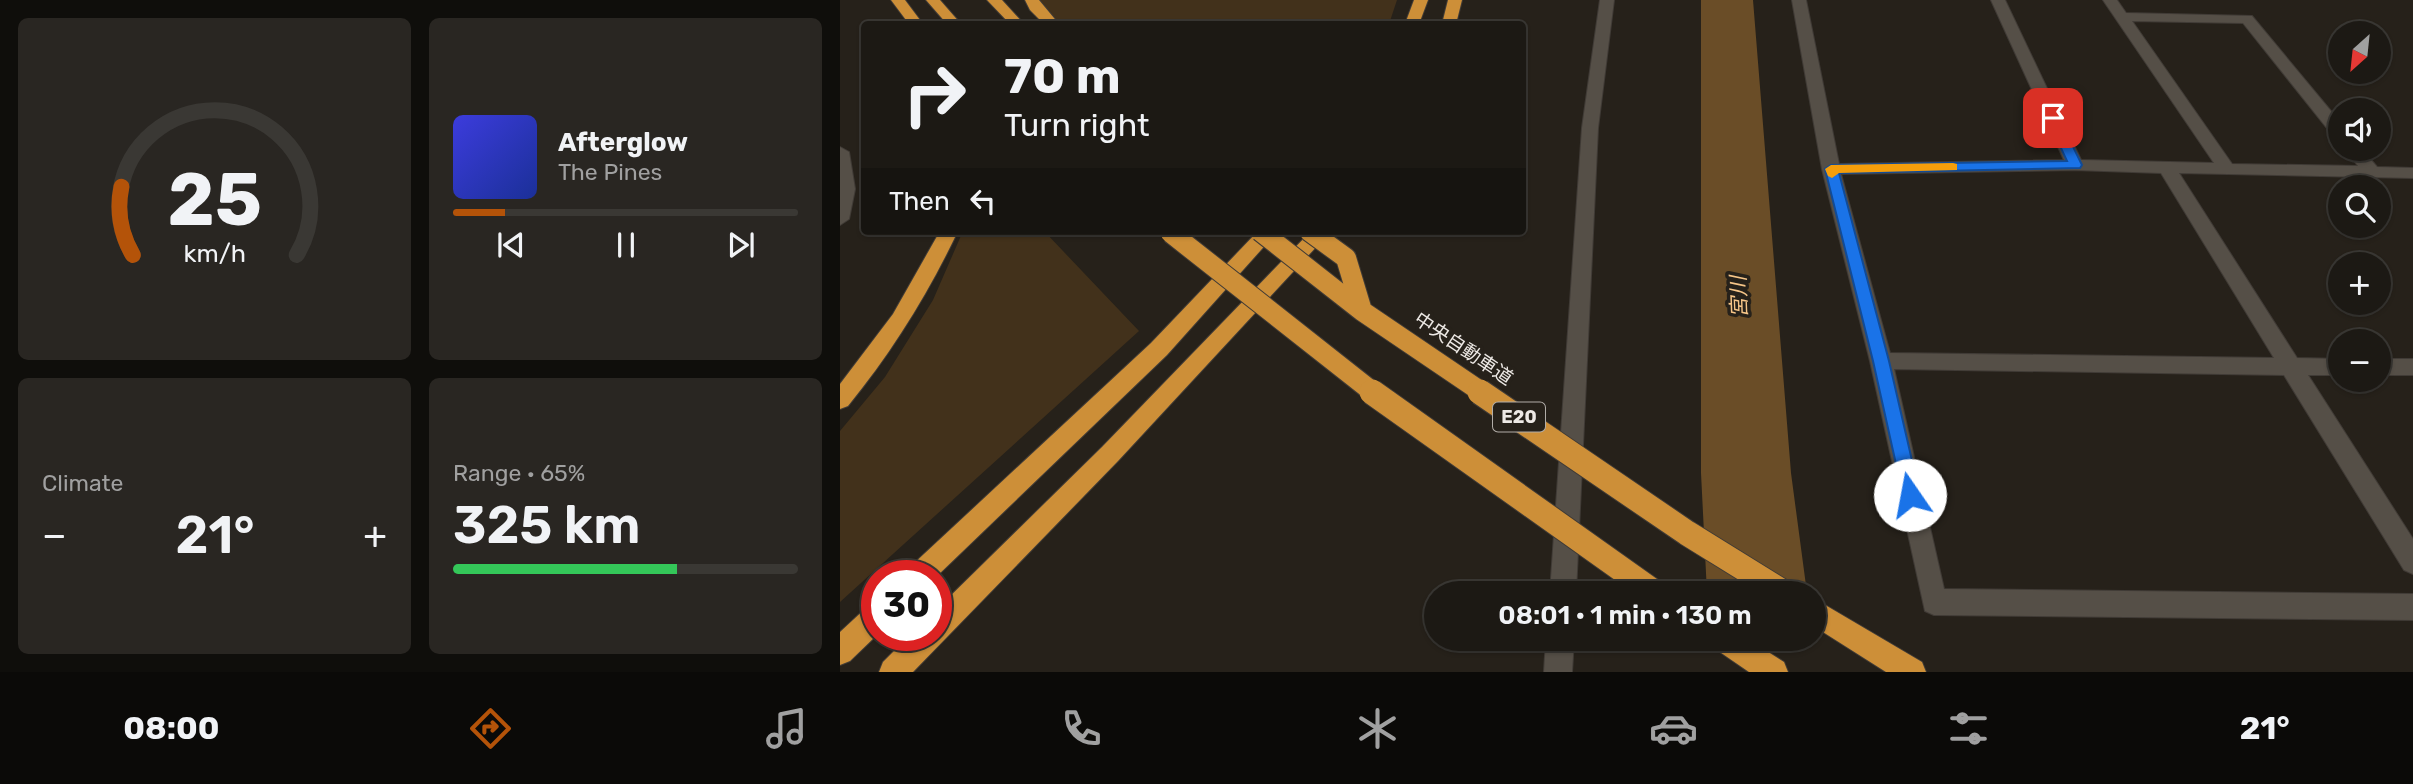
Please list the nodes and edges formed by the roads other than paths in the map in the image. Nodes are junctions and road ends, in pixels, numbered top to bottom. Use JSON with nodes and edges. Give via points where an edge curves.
{"nodes":[{"id":1,"x":898,"y":0,"type":"edge"},
{"id":2,"x":933,"y":0,"type":"edge"},
{"id":3,"x":993,"y":0,"type":"edge"},
{"id":4,"x":1032,"y":0,"type":"edge"},
{"id":5,"x":1421,"y":0,"type":"edge"},
{"id":6,"x":1455,"y":0,"type":"edge"},
{"id":7,"x":1606,"y":0,"type":"edge"},
{"id":8,"x":1799,"y":0,"type":"edge"},
{"id":9,"x":1998,"y":0,"type":"edge"},
{"id":10,"x":2110,"y":0,"type":"edge"},
{"id":11,"x":2122,"y":17,"type":"junction"},
{"id":12,"x":914,"y":21,"type":"edge"},
{"id":13,"x":951,"y":21,"type":"edge"},
{"id":14,"x":1014,"y":21,"type":"edge"},
{"id":15,"x":1049,"y":21,"type":"edge"},
{"id":16,"x":1413,"y":21,"type":"edge"},
{"id":17,"x":1450,"y":21,"type":"edge"},
{"id":18,"x":2328,"y":118,"type":"edge"},
{"id":19,"x":840,"y":152,"type":"edge"},
{"id":20,"x":2363,"y":161,"type":"edge"},
{"id":21,"x":2075,"y":165,"type":"junction"},
{"id":22,"x":2166,"y":167,"type":"junction"},
{"id":23,"x":1831,"y":169,"type":"junction"},
{"id":24,"x":2227,"y":169,"type":"junction"},
{"id":25,"x":2372,"y":172,"type":"junction"},
{"id":26,"x":2413,"y":173,"type":"edge"},
{"id":27,"x":840,"y":219,"type":"edge"},
{"id":28,"x":947,"y":235,"type":"edge"},
{"id":29,"x":1174,"y":235,"type":"edge"},
{"id":30,"x":1265,"y":235,"type":"edge"},
{"id":31,"x":1266,"y":235,"type":"edge"},
{"id":32,"x":1314,"y":235,"type":"edge"},
{"id":33,"x":1318,"y":235,"type":"edge"},
{"id":34,"x":1362,"y":311,"type":"junction"},
{"id":35,"x":1881,"y":361,"type":"junction"},
{"id":36,"x":2289,"y":367,"type":"junction"},
{"id":37,"x":2328,"y":367,"type":"edge"},
{"id":38,"x":2391,"y":367,"type":"edge"},
{"id":39,"x":2413,"y":367,"type":"edge"},
{"id":40,"x":840,"y":400,"type":"edge"},
{"id":41,"x":936,"y":560,"type":"edge"},
{"id":42,"x":2413,"y":562,"type":"edge"},
{"id":43,"x":1564,"y":581,"type":"edge"},
{"id":44,"x":1638,"y":581,"type":"edge"},
{"id":45,"x":1764,"y":581,"type":"edge"},
{"id":46,"x":2413,"y":607,"type":"edge"},
{"id":47,"x":952,"y":613,"type":"edge"},
{"id":48,"x":1826,"y":619,"type":"edge"},
{"id":49,"x":861,"y":631,"type":"edge"},
{"id":50,"x":840,"y":651,"type":"edge"},
{"id":51,"x":914,"y":651,"type":"edge"},
{"id":52,"x":1559,"y":651,"type":"edge"},
{"id":53,"x":1742,"y":651,"type":"edge"},
{"id":54,"x":893,"y":672,"type":"edge"},
{"id":55,"x":1558,"y":672,"type":"edge"},
{"id":56,"x":1774,"y":672,"type":"edge"},
{"id":57,"x":1912,"y":672,"type":"edge"}],
"edges":[{"from":1,"to":12,"type":"highway"},
{"from":2,"to":13,"type":"highway"},
{"from":3,"to":14,"type":"highway"},
{"from":4,"to":15,"type":"highway"},
{"from":5,"to":16,"type":"highway"},
{"from":6,"to":17,"type":"highway"},
{"from":7,"to":43,"type":"street","via":[[1590,128]]},
{"from":8,"to":23,"type":"street"},
{"from":9,"to":21,"type":"street"},
{"from":10,"to":11,"type":"street"},
{"from":11,"to":18,"type":"street","via":[[2247,19]]},
{"from":11,"to":24,"type":"street"},
{"from":19,"to":27,"type":"street","via":[[846,189]]},
{"from":20,"to":25,"type":"street"},
{"from":21,"to":22,"type":"street"},
{"from":21,"to":23,"type":"street"},
{"from":22,"to":24,"type":"street"},
{"from":22,"to":36,"type":"street"},
{"from":23,"to":35,"type":"street"},
{"from":24,"to":25,"type":"street"},
{"from":25,"to":26,"type":"street"},
{"from":28,"to":40,"type":"highway","via":[[923,284],[872,363]]},
{"from":29,"to":44,"type":"highway","bridge":true,"via":[[1371,391]]},
{"from":30,"to":41,"type":"highway","via":[[1159,349]]},
{"from":31,"to":34,"type":"highway","name":"中央自動車道","number":"E20","bridge":true},
{"from":32,"to":34,"type":"highway","bridge":true,"via":[[1346,258]]},
{"from":33,"to":47,"type":"highway"},
{"from":34,"to":45,"type":"highway","name":"中央自動車道","number":"E20","bridge":true,"via":[[1688,534]]},
{"from":35,"to":36,"type":"street"},
{"from":35,"to":46,"type":"street","via":[[1934,602]]},
{"from":36,"to":37,"type":"street"},
{"from":36,"to":42,"type":"street"},
{"from":38,"to":39,"type":"street"},
{"from":48,"to":57,"type":"highway"},
{"from":49,"to":50,"type":"highway"},
{"from":51,"to":54,"type":"highway"},
{"from":52,"to":55,"type":"street"},
{"from":53,"to":56,"type":"highway"}]}
